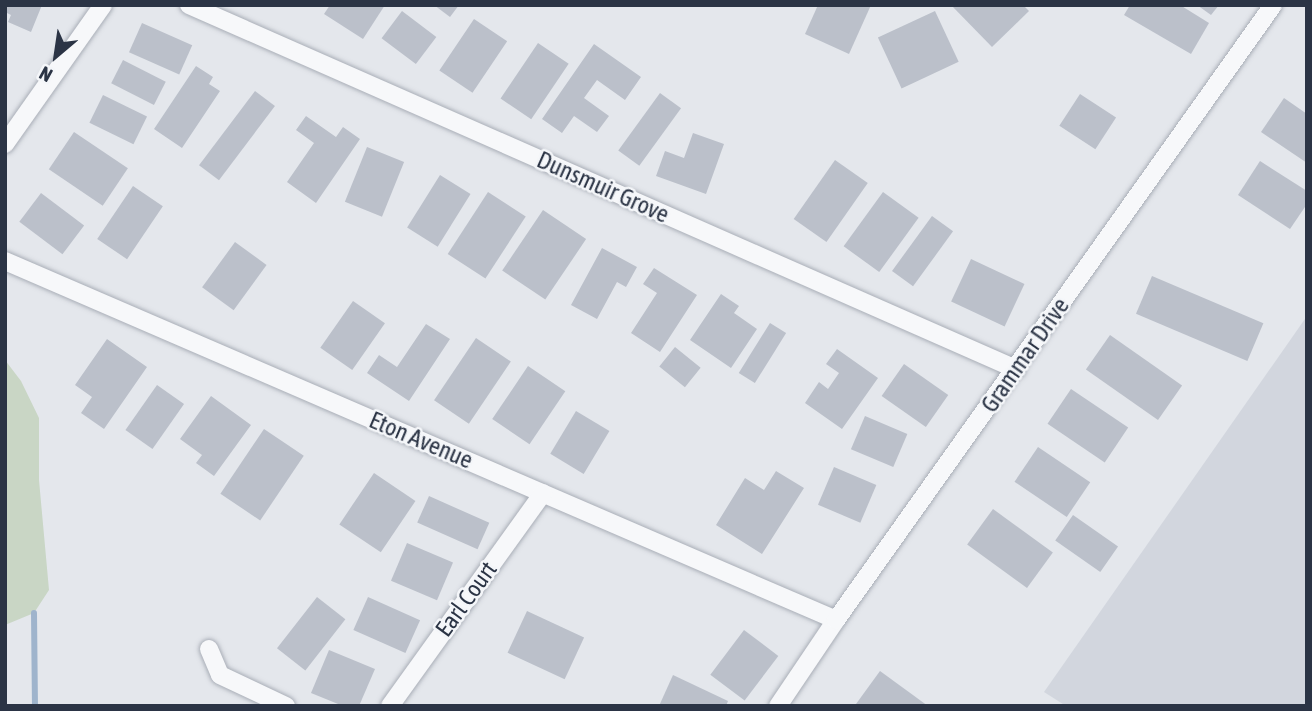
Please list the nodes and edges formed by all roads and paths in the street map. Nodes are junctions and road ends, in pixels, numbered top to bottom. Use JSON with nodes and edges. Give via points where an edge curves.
{"nodes":[{"id":1,"x":103,"y":5,"type":"edge"},
{"id":2,"x":190,"y":5,"type":"edge"},
{"id":3,"x":1273,"y":5,"type":"edge"},
{"id":4,"x":5,"y":144,"type":"edge"},
{"id":5,"x":5,"y":261,"type":"edge"},
{"id":6,"x":1016,"y":369,"type":"junction"},
{"id":7,"x":543,"y":493,"type":"junction"},
{"id":8,"x":836,"y":620,"type":"junction"},
{"id":9,"x":209,"y":649,"type":"dead end"},
{"id":10,"x":286,"y":706,"type":"edge"},
{"id":11,"x":390,"y":706,"type":"edge"},
{"id":12,"x":778,"y":706,"type":"edge"}],
"edges":[{"from":1,"to":4,"type":"street"},
{"from":2,"to":6,"type":"street","name":"Dunsmuir Grove"},
{"from":3,"to":6,"type":"street","name":"Grammar Drive"},
{"from":5,"to":7,"type":"street","name":"Eton Avenue"},
{"from":6,"to":8,"type":"street","name":"Grammar Drive"},
{"from":7,"to":8,"type":"street","name":"Eton Avenue"},
{"from":7,"to":11,"type":"street","name":"Earl Court"},
{"from":8,"to":12,"type":"street","name":"Grammar Drive"},
{"from":9,"to":10,"type":"street","via":[[220,675]]}]}
